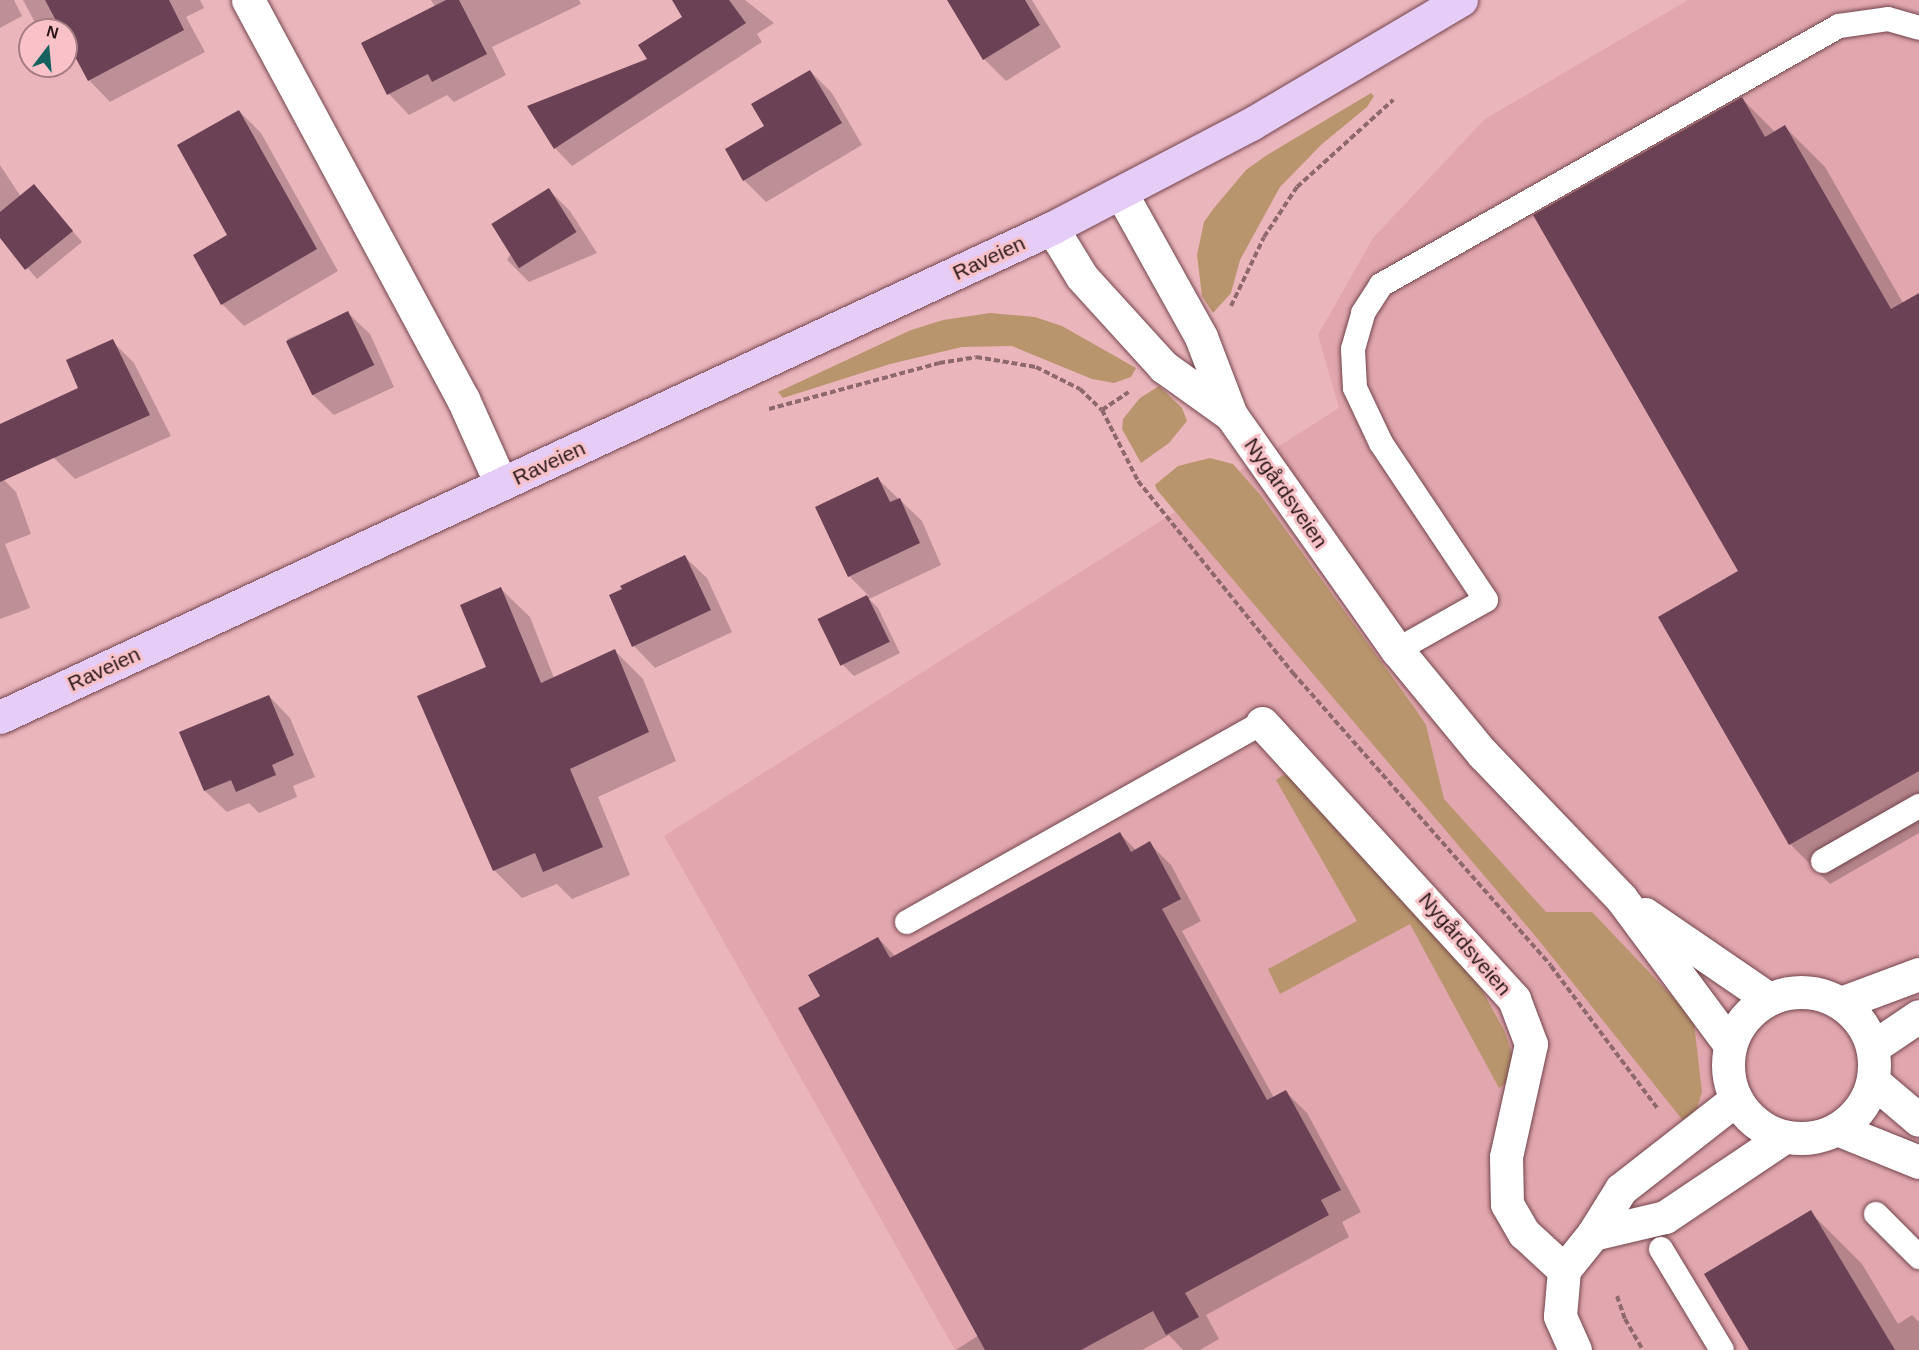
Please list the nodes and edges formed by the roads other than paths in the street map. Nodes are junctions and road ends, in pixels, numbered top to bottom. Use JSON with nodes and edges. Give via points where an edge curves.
{"nodes":[{"id":1,"x":248,"y":0,"type":"edge"},
{"id":2,"x":1461,"y":0,"type":"edge"},
{"id":3,"x":1919,"y":28,"type":"edge"},
{"id":4,"x":1121,"y":193,"type":"junction"},
{"id":5,"x":1052,"y":228,"type":"junction"},
{"id":6,"x":1231,"y":415,"type":"junction"},
{"id":7,"x":501,"y":484,"type":"junction"},
{"id":8,"x":1397,"y":650,"type":"junction"},
{"id":9,"x":0,"y":717,"type":"edge"},
{"id":10,"x":1262,"y":723,"type":"joint"},
{"id":11,"x":1919,"y":806,"type":"edge"},
{"id":12,"x":1823,"y":861,"type":"dead end"},
{"id":13,"x":1621,"y":898,"type":"junction"},
{"id":14,"x":907,"y":922,"type":"dead end"},
{"id":15,"x":1919,"y":974,"type":"edge"},
{"id":16,"x":1769,"y":999,"type":"junction"},
{"id":17,"x":1841,"y":1003,"type":"junction"},
{"id":18,"x":1919,"y":1016,"type":"edge"},
{"id":19,"x":1731,"y":1045,"type":"junction"},
{"id":20,"x":1873,"y":1047,"type":"junction"},
{"id":21,"x":1873,"y":1082,"type":"junction"},
{"id":22,"x":1736,"y":1099,"type":"junction"},
{"id":23,"x":1919,"y":1120,"type":"edge"},
{"id":24,"x":1837,"y":1129,"type":"junction"},
{"id":25,"x":1784,"y":1137,"type":"junction"},
{"id":26,"x":1919,"y":1162,"type":"edge"},
{"id":27,"x":1876,"y":1214,"type":"dead end"},
{"id":28,"x":1593,"y":1234,"type":"junction"},
{"id":29,"x":1661,"y":1249,"type":"dead end"},
{"id":30,"x":1919,"y":1257,"type":"edge"},
{"id":31,"x":1563,"y":1270,"type":"junction"},
{"id":32,"x":1575,"y":1350,"type":"edge"},
{"id":33,"x":1722,"y":1350,"type":"edge"}],
"edges":[{"from":1,"to":7,"type":"street","name":"Raveien","via":[[463,399]]},
{"from":2,"to":4,"type":"main road","name":"Raveien","via":[[1261,119]]},
{"from":3,"to":8,"type":"lane","via":[[1888,19],[1839,26],[1381,285],[1363,313],[1353,349],[1355,387],[1381,443],[1486,600]]},
{"from":4,"to":5,"type":"main road","name":"Raveien"},
{"from":4,"to":6,"type":"street","name":"Nygårdsveien","via":[[1201,337]]},
{"from":5,"to":6,"type":"street","name":"Nygårdsveien","via":[[1082,277],[1164,367]]},
{"from":5,"to":7,"type":"main road","name":"Raveien"},
{"from":6,"to":8,"type":"street","name":"Nygårdsveien"},
{"from":7,"to":9,"type":"main road","name":"Raveien"},
{"from":8,"to":13,"type":"street","name":"Nygårdsveien","via":[[1482,753]]},
{"from":10,"to":14,"type":"lane"},
{"from":10,"to":31,"type":"street","name":"Nygårdsveien","via":[[1514,999],[1531,1044],[1506,1157],[1507,1204],[1524,1233]]},
{"from":11,"to":12,"type":"lane"},
{"from":13,"to":16,"type":"street","name":"Nygårdsveien"},
{"from":13,"to":19,"type":"street","name":"Nygårdsveien"},
{"from":15,"to":17,"type":"street"},
{"from":16,"to":17,"type":"street","via":[[1809,992]]},
{"from":16,"to":19,"type":"street","via":[[1738,1026]]},
{"from":17,"to":20,"type":"street","via":[[1861,1022]]},
{"from":18,"to":20,"type":"street"},
{"from":19,"to":22,"type":"street","via":[[1728,1065]]},
{"from":20,"to":21,"type":"street"},
{"from":21,"to":23,"type":"street"},
{"from":21,"to":24,"type":"street","via":[[1853,1117]]},
{"from":22,"to":25,"type":"street","via":[[1753,1120]]},
{"from":22,"to":28,"type":"street","via":[[1621,1189]]},
{"from":24,"to":25,"type":"street","via":[[1817,1137]]},
{"from":24,"to":26,"type":"street"},
{"from":25,"to":28,"type":"street","via":[[1665,1217]]},
{"from":27,"to":30,"type":"lane"},
{"from":28,"to":31,"type":"street"},
{"from":29,"to":33,"type":"lane"},
{"from":31,"to":32,"type":"street","via":[[1560,1316]]}]}
